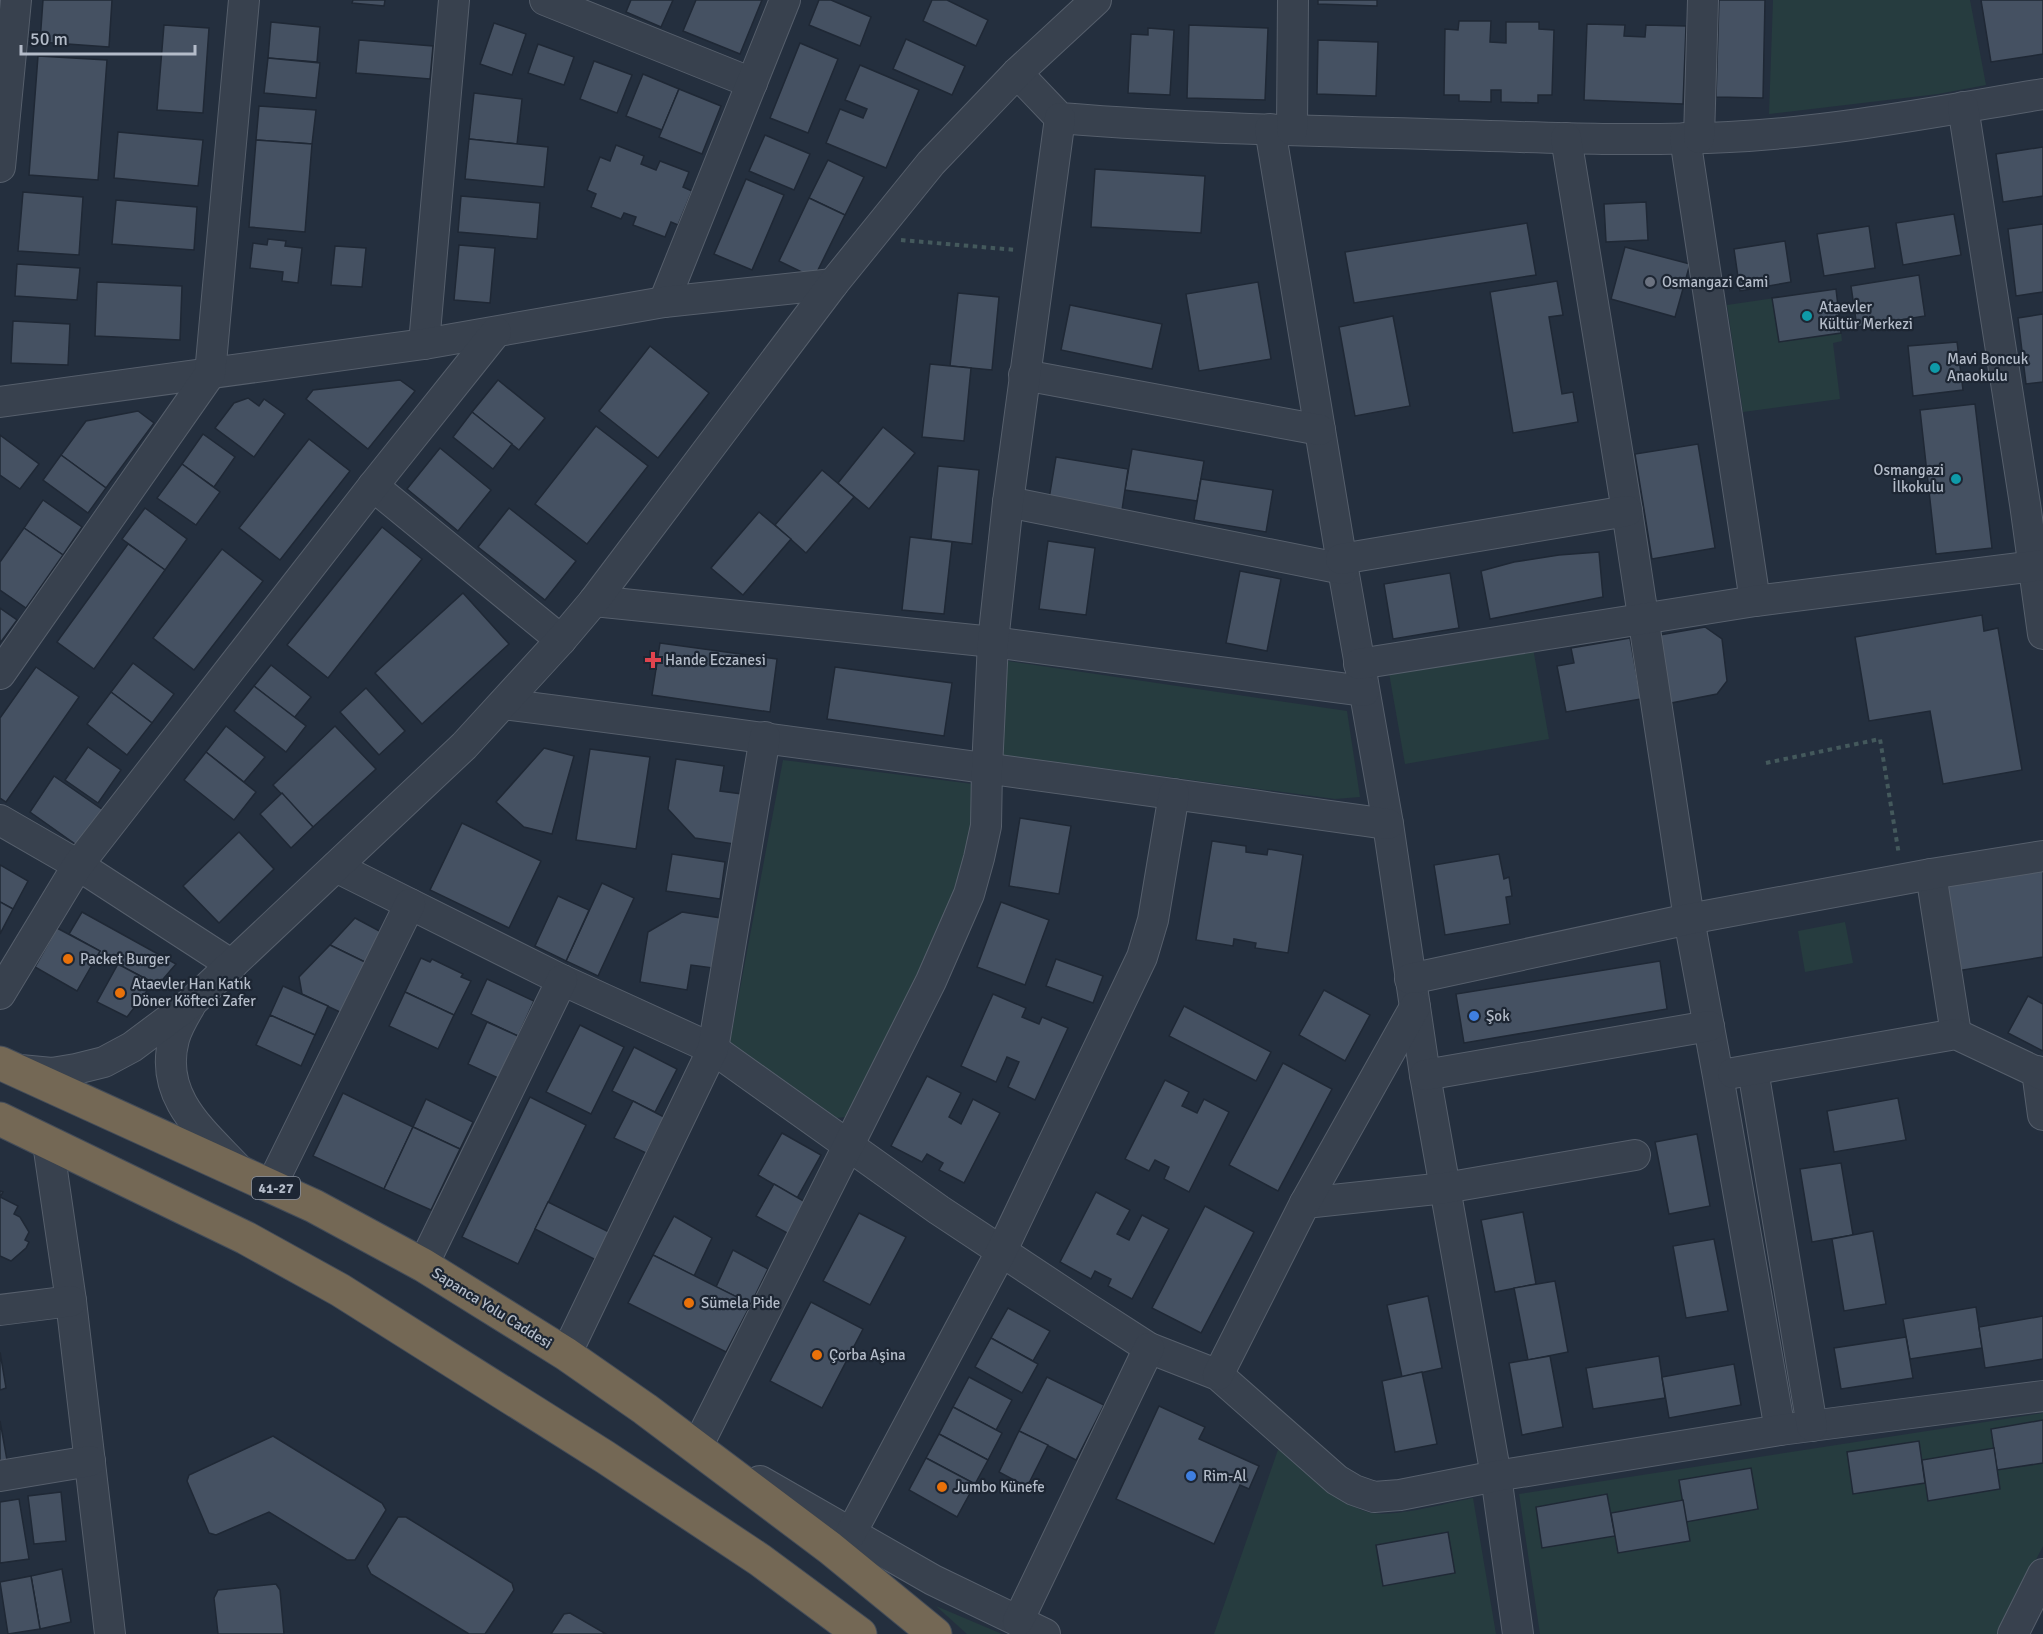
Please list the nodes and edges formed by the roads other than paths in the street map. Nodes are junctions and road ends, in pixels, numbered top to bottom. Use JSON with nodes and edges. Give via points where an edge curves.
{"nodes":[{"id":1,"x":16,"y":0,"type":"edge"},
{"id":2,"x":244,"y":0,"type":"edge"},
{"id":3,"x":454,"y":0,"type":"edge"},
{"id":4,"x":545,"y":0,"type":"edge"},
{"id":5,"x":785,"y":0,"type":"edge"},
{"id":6,"x":1096,"y":0,"type":"edge"},
{"id":7,"x":1293,"y":0,"type":"edge"},
{"id":8,"x":1703,"y":0,"type":"edge"},
{"id":9,"x":1017,"y":73,"type":"junction"},
{"id":10,"x":752,"y":83,"type":"junction"},
{"id":11,"x":2043,"y":94,"type":"edge"},
{"id":12,"x":1963,"y":107,"type":"junction"},
{"id":13,"x":1060,"y":118,"type":"junction"},
{"id":14,"x":1281,"y":130,"type":"junction"},
{"id":15,"x":1566,"y":138,"type":"junction"},
{"id":16,"x":1692,"y":138,"type":"junction"},
{"id":17,"x":0,"y":167,"type":"edge"},
{"id":18,"x":833,"y":284,"type":"junction"},
{"id":19,"x":664,"y":302,"type":"junction"},
{"id":20,"x":496,"y":332,"type":"junction"},
{"id":21,"x":424,"y":344,"type":"junction"},
{"id":22,"x":210,"y":374,"type":"junction"},
{"id":23,"x":1024,"y":375,"type":"junction"},
{"id":24,"x":0,"y":402,"type":"edge"},
{"id":25,"x":1320,"y":430,"type":"junction"},
{"id":26,"x":374,"y":486,"type":"junction"},
{"id":27,"x":1008,"y":502,"type":"junction"},
{"id":28,"x":2034,"y":503,"type":"edge"},
{"id":29,"x":1627,"y":511,"type":"junction"},
{"id":30,"x":1342,"y":564,"type":"junction"},
{"id":31,"x":2038,"y":566,"type":"edge"},
{"id":32,"x":594,"y":601,"type":"junction"},
{"id":33,"x":1755,"y":602,"type":"junction"},
{"id":34,"x":1643,"y":618,"type":"junction"},
{"id":35,"x":2043,"y":634,"type":"edge"},
{"id":36,"x":561,"y":640,"type":"junction"},
{"id":37,"x":993,"y":642,"type":"junction"},
{"id":38,"x":0,"y":674,"type":"edge"},
{"id":39,"x":1361,"y":678,"type":"junction"},
{"id":40,"x":503,"y":704,"type":"junction"},
{"id":41,"x":765,"y":737,"type":"junction"},
{"id":42,"x":987,"y":770,"type":"junction"},
{"id":43,"x":1174,"y":794,"type":"junction"},
{"id":44,"x":0,"y":820,"type":"edge"},
{"id":45,"x":1388,"y":824,"type":"junction"},
{"id":46,"x":2043,"y":856,"type":"edge"},
{"id":47,"x":78,"y":865,"type":"junction"},
{"id":48,"x":336,"y":867,"type":"junction"},
{"id":49,"x":1917,"y":877,"type":"junction"},
{"id":50,"x":410,"y":904,"type":"junction"},
{"id":51,"x":1689,"y":919,"type":"junction"},
{"id":52,"x":232,"y":965,"type":"junction"},
{"id":53,"x":562,"y":980,"type":"junction"},
{"id":54,"x":1413,"y":993,"type":"junction"},
{"id":55,"x":0,"y":994,"type":"edge"},
{"id":56,"x":191,"y":1003,"type":"junction"},
{"id":57,"x":1709,"y":1026,"type":"junction"},
{"id":58,"x":1956,"y":1034,"type":"junction"},
{"id":59,"x":713,"y":1049,"type":"junction"},
{"id":60,"x":7,"y":1066,"type":"edge"},
{"id":61,"x":1753,"y":1070,"type":"junction"},
{"id":62,"x":2040,"y":1073,"type":"edge"},
{"id":63,"x":1425,"y":1075,"type":"junction"},
{"id":64,"x":1718,"y":1076,"type":"junction"},
{"id":65,"x":2043,"y":1115,"type":"edge"},
{"id":66,"x":0,"y":1119,"type":"edge"},
{"id":67,"x":48,"y":1143,"type":"junction"},
{"id":68,"x":848,"y":1145,"type":"junction"},
{"id":69,"x":1635,"y":1155,"type":"dead end"},
{"id":70,"x":240,"y":1171,"type":"junction"},
{"id":71,"x":271,"y":1186,"type":"junction"},
{"id":72,"x":1445,"y":1188,"type":"junction"},
{"id":73,"x":1305,"y":1203,"type":"junction"},
{"id":74,"x":1001,"y":1252,"type":"junction"},
{"id":75,"x":423,"y":1265,"type":"junction"},
{"id":76,"x":71,"y":1300,"type":"junction"},
{"id":77,"x":0,"y":1310,"type":"edge"},
{"id":78,"x":553,"y":1346,"type":"junction"},
{"id":79,"x":1149,"y":1348,"type":"junction"},
{"id":80,"x":1218,"y":1375,"type":"junction"},
{"id":81,"x":2043,"y":1396,"type":"edge"},
{"id":82,"x":645,"y":1409,"type":"junction"},
{"id":83,"x":1812,"y":1426,"type":"junction"},
{"id":84,"x":1780,"y":1431,"type":"junction"},
{"id":85,"x":698,"y":1445,"type":"junction"},
{"id":86,"x":90,"y":1461,"type":"junction"},
{"id":87,"x":0,"y":1476,"type":"edge"},
{"id":88,"x":1496,"y":1476,"type":"junction"},
{"id":89,"x":851,"y":1533,"type":"junction"},
{"id":90,"x":2042,"y":1576,"type":"edge"},
{"id":91,"x":1018,"y":1621,"type":"junction"},
{"id":92,"x":110,"y":1634,"type":"edge"},
{"id":93,"x":860,"y":1634,"type":"edge"},
{"id":94,"x":935,"y":1634,"type":"edge"},
{"id":95,"x":1046,"y":1634,"type":"edge"},
{"id":96,"x":1518,"y":1634,"type":"edge"},
{"id":97,"x":2013,"y":1634,"type":"edge"}],
"edges":[{"from":1,"to":17,"type":"street"},
{"from":2,"to":22,"type":"street"},
{"from":3,"to":21,"type":"street"},
{"from":4,"to":10,"type":"street"},
{"from":5,"to":10,"type":"street"},
{"from":6,"to":9,"type":"street"},
{"from":7,"to":14,"type":"street"},
{"from":8,"to":16,"type":"street"},
{"from":9,"to":13,"type":"street"},
{"from":9,"to":18,"type":"street","via":[[931,163]]},
{"from":10,"to":19,"type":"street"},
{"from":11,"to":12,"type":"street"},
{"from":12,"to":16,"type":"street","via":[[1808,130]]},
{"from":12,"to":28,"type":"street"},
{"from":13,"to":14,"type":"street"},
{"from":13,"to":23,"type":"street"},
{"from":14,"to":15,"type":"street"},
{"from":14,"to":25,"type":"street"},
{"from":15,"to":16,"type":"street"},
{"from":15,"to":29,"type":"street"},
{"from":16,"to":33,"type":"street"},
{"from":18,"to":19,"type":"street"},
{"from":18,"to":32,"type":"street"},
{"from":19,"to":20,"type":"street"},
{"from":20,"to":21,"type":"street"},
{"from":20,"to":26,"type":"street"},
{"from":21,"to":22,"type":"street"},
{"from":22,"to":24,"type":"street"},
{"from":22,"to":38,"type":"street"},
{"from":23,"to":25,"type":"street"},
{"from":23,"to":27,"type":"street"},
{"from":25,"to":30,"type":"street"},
{"from":26,"to":36,"type":"street"},
{"from":26,"to":47,"type":"street"},
{"from":27,"to":30,"type":"street"},
{"from":27,"to":37,"type":"street"},
{"from":28,"to":31,"type":"street"},
{"from":29,"to":30,"type":"street"},
{"from":29,"to":34,"type":"street"},
{"from":30,"to":39,"type":"street"},
{"from":31,"to":33,"type":"street"},
{"from":31,"to":35,"type":"street"},
{"from":32,"to":36,"type":"street"},
{"from":32,"to":37,"type":"street"},
{"from":33,"to":34,"type":"street"},
{"from":34,"to":39,"type":"street"},
{"from":34,"to":51,"type":"street"},
{"from":36,"to":40,"type":"street"},
{"from":37,"to":39,"type":"street"},
{"from":37,"to":42,"type":"street"},
{"from":39,"to":45,"type":"street"},
{"from":40,"to":41,"type":"street"},
{"from":40,"to":48,"type":"street"},
{"from":41,"to":42,"type":"street"},
{"from":41,"to":59,"type":"street"},
{"from":42,"to":43,"type":"street"},
{"from":42,"to":68,"type":"street","via":[[986,826],[969,894],[931,981]]},
{"from":43,"to":45,"type":"street"},
{"from":43,"to":74,"type":"street","via":[[1153,920],[1142,957]]},
{"from":44,"to":47,"type":"street"},
{"from":45,"to":54,"type":"street"},
{"from":46,"to":49,"type":"street"},
{"from":47,"to":52,"type":"street"},
{"from":47,"to":55,"type":"street"},
{"from":48,"to":50,"type":"street"},
{"from":48,"to":52,"type":"street"},
{"from":49,"to":51,"type":"street"},
{"from":49,"to":58,"type":"street"},
{"from":50,"to":53,"type":"street"},
{"from":50,"to":71,"type":"street"},
{"from":51,"to":54,"type":"street"},
{"from":51,"to":57,"type":"street"},
{"from":52,"to":56,"type":"street"},
{"from":53,"to":59,"type":"street"},
{"from":53,"to":75,"type":"street"},
{"from":54,"to":63,"type":"street"},
{"from":54,"to":73,"type":"street"},
{"from":56,"to":60,"type":"street","via":[[132,1047],[104,1062],[52,1073]]},
{"from":56,"to":70,"type":"street","via":[[174,1038],[170,1063],[174,1088],[185,1112]]},
{"from":57,"to":63,"type":"street"},
{"from":57,"to":64,"type":"street"},
{"from":58,"to":61,"type":"street"},
{"from":58,"to":62,"type":"street"},
{"from":59,"to":68,"type":"street"},
{"from":59,"to":78,"type":"street"},
{"from":60,"to":70,"type":"highway","name":"Sapanca Yolu Caddesi","number":"41-27"},
{"from":61,"to":64,"type":"street"},
{"from":61,"to":83,"type":"street"},
{"from":62,"to":65,"type":"street"},
{"from":63,"to":72,"type":"street"},
{"from":64,"to":84,"type":"street"},
{"from":66,"to":67,"type":"highway"},
{"from":67,"to":76,"type":"street"},
{"from":67,"to":93,"type":"highway","via":[[246,1238],[340,1290],[605,1457],[760,1560]]},
{"from":68,"to":74,"type":"street"},
{"from":68,"to":85,"type":"street"},
{"from":69,"to":72,"type":"street"},
{"from":70,"to":71,"type":"highway","name":"Sapanca Yolu Caddesi","number":"41-27"},
{"from":71,"to":75,"type":"highway","name":"Sapanca Yolu Caddesi","number":"41-27"},
{"from":72,"to":73,"type":"street"},
{"from":72,"to":88,"type":"street"},
{"from":73,"to":80,"type":"street"},
{"from":74,"to":79,"type":"street"},
{"from":74,"to":89,"type":"street"},
{"from":75,"to":78,"type":"highway","name":"Sapanca Yolu Caddesi","number":"41-27"},
{"from":76,"to":77,"type":"street"},
{"from":76,"to":86,"type":"street"},
{"from":78,"to":82,"type":"highway","name":"Sapanca Yolu Caddesi"},
{"from":79,"to":80,"type":"street"},
{"from":79,"to":91,"type":"street"},
{"from":80,"to":88,"type":"street","via":[[1337,1480],[1354,1490],[1374,1497],[1400,1496]]},
{"from":81,"to":83,"type":"street"},
{"from":82,"to":85,"type":"street"},
{"from":82,"to":94,"type":"highway","name":"Sapanca Yolu Caddesi","via":[[830,1548]]},
{"from":83,"to":84,"type":"street"},
{"from":84,"to":88,"type":"street"},
{"from":85,"to":89,"type":"street"},
{"from":86,"to":87,"type":"street"},
{"from":86,"to":92,"type":"street"},
{"from":88,"to":96,"type":"street"},
{"from":89,"to":91,"type":"street","via":[[933,1580]]},
{"from":90,"to":97,"type":"street"},
{"from":91,"to":95,"type":"street"}]}
